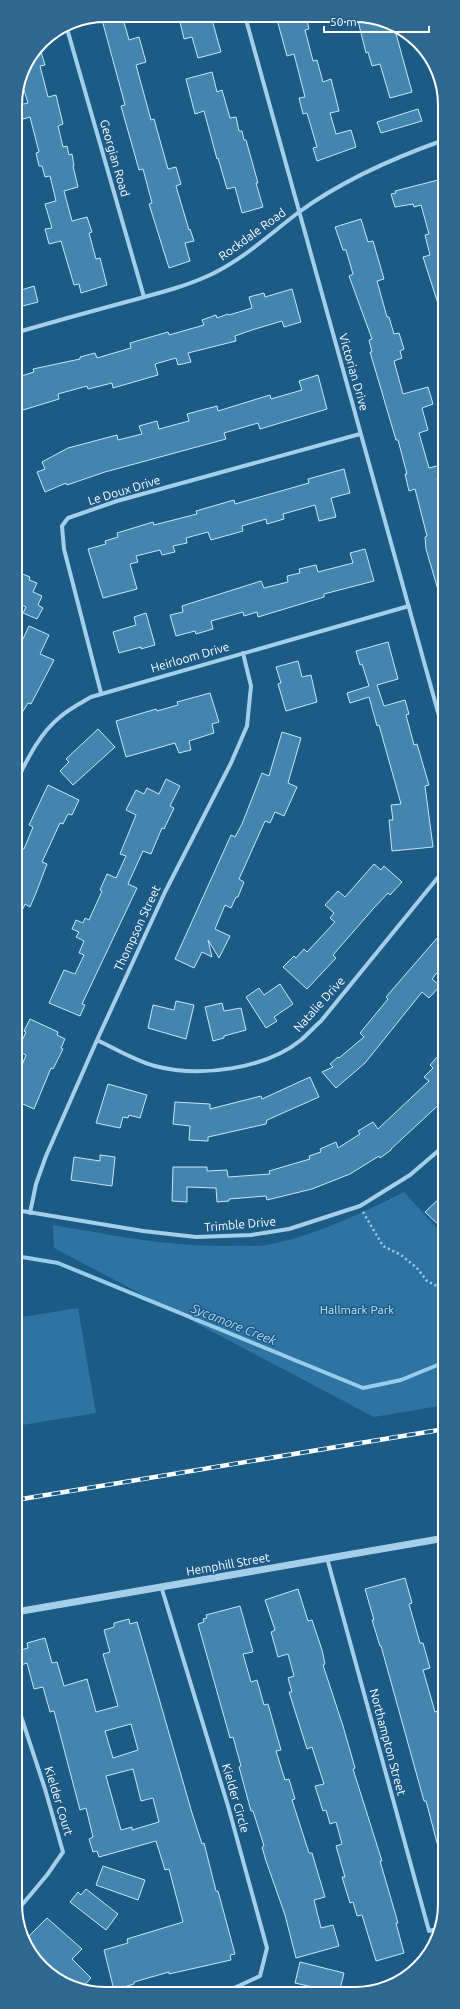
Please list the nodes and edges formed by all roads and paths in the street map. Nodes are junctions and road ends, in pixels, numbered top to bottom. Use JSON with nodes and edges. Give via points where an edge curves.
{"nodes":[{"id":1,"x":246,"y":22,"type":"edge"},
{"id":2,"x":68,"y":31,"type":"edge"},
{"id":3,"x":438,"y":142,"type":"edge"},
{"id":4,"x":299,"y":212,"type":"junction"},
{"id":5,"x":144,"y":297,"type":"junction"},
{"id":6,"x":22,"y":330,"type":"edge"},
{"id":7,"x":360,"y":434,"type":"junction"},
{"id":8,"x":409,"y":606,"type":"junction"},
{"id":9,"x":243,"y":653,"type":"junction"},
{"id":10,"x":101,"y":693,"type":"junction"},
{"id":11,"x":438,"y":712,"type":"edge"},
{"id":12,"x":22,"y":770,"type":"edge"},
{"id":13,"x":438,"y":877,"type":"edge"},
{"id":14,"x":97,"y":1040,"type":"junction"},
{"id":15,"x":438,"y":1151,"type":"edge"},
{"id":16,"x":360,"y":1206,"type":"junction"},
{"id":17,"x":22,"y":1211,"type":"edge"},
{"id":18,"x":30,"y":1213,"type":"junction"},
{"id":19,"x":438,"y":1286,"type":"edge"},
{"id":20,"x":438,"y":1539,"type":"edge"},
{"id":21,"x":327,"y":1558,"type":"junction"},
{"id":22,"x":161,"y":1586,"type":"junction"},
{"id":23,"x":22,"y":1611,"type":"edge"},
{"id":24,"x":22,"y":1719,"type":"edge"},
{"id":25,"x":22,"y":1905,"type":"edge"},
{"id":26,"x":434,"y":1930,"type":"edge"},
{"id":27,"x":238,"y":1987,"type":"edge"}],
"edges":[{"from":1,"to":4,"type":"street","name":"Victorian Drive"},
{"from":2,"to":5,"type":"street","name":"Georgian Road"},
{"from":3,"to":4,"type":"street","name":"Rockdale Road","via":[[400,155],[346,182]]},
{"from":4,"to":5,"type":"street","name":"Rockdale Road","via":[[259,245],[213,274]]},
{"from":4,"to":7,"type":"street","name":"Victorian Drive"},
{"from":5,"to":6,"type":"street","name":"Rockdale Road"},
{"from":7,"to":8,"type":"street","name":"Victorian Drive"},
{"from":7,"to":10,"type":"street","name":"Le Doux Drive","via":[[117,501],[68,518],[62,526],[64,549]]},
{"from":8,"to":9,"type":"street","name":"Heirloom Drive"},
{"from":8,"to":11,"type":"street","name":"Victorian Drive"},
{"from":9,"to":10,"type":"street","name":"Heirloom Drive"},
{"from":9,"to":14,"type":"street","name":"Thompson Street","via":[[251,686],[247,726],[231,763],[165,892]]},
{"from":10,"to":12,"type":"street","name":"Heirloom Drive","via":[[60,717],[44,733]]},
{"from":13,"to":14,"type":"street","name":"Natalie Drive","via":[[321,1021],[301,1040],[284,1051],[235,1068],[216,1071],[177,1070],[155,1066]]},
{"from":14,"to":18,"type":"street","name":"Thompson Street","via":[[46,1156],[36,1184]]},
{"from":15,"to":16,"type":"street","name":"Trimble Drive","via":[[410,1174]]},
{"from":16,"to":18,"type":"street","name":"Trimble Drive","via":[[289,1229],[250,1235],[196,1237]]},
{"from":16,"to":19,"type":"path","via":[[383,1246],[401,1255],[417,1268],[427,1281]]},
{"from":17,"to":18,"type":"street","name":"Trimble Drive"},
{"from":20,"to":21,"type":"street","name":"Hemphill Street"},
{"from":21,"to":22,"type":"street","name":"Hemphill Street"},
{"from":21,"to":26,"type":"street","name":"Northampton Street","via":[[429,1931]]},
{"from":22,"to":23,"type":"street","name":"Hemphill Street"},
{"from":22,"to":27,"type":"street","name":"Kielder Circle","via":[[228,1806],[267,1948],[260,1976]]},
{"from":24,"to":25,"type":"street","name":"Kielder Court","via":[[63,1852]]}]}
